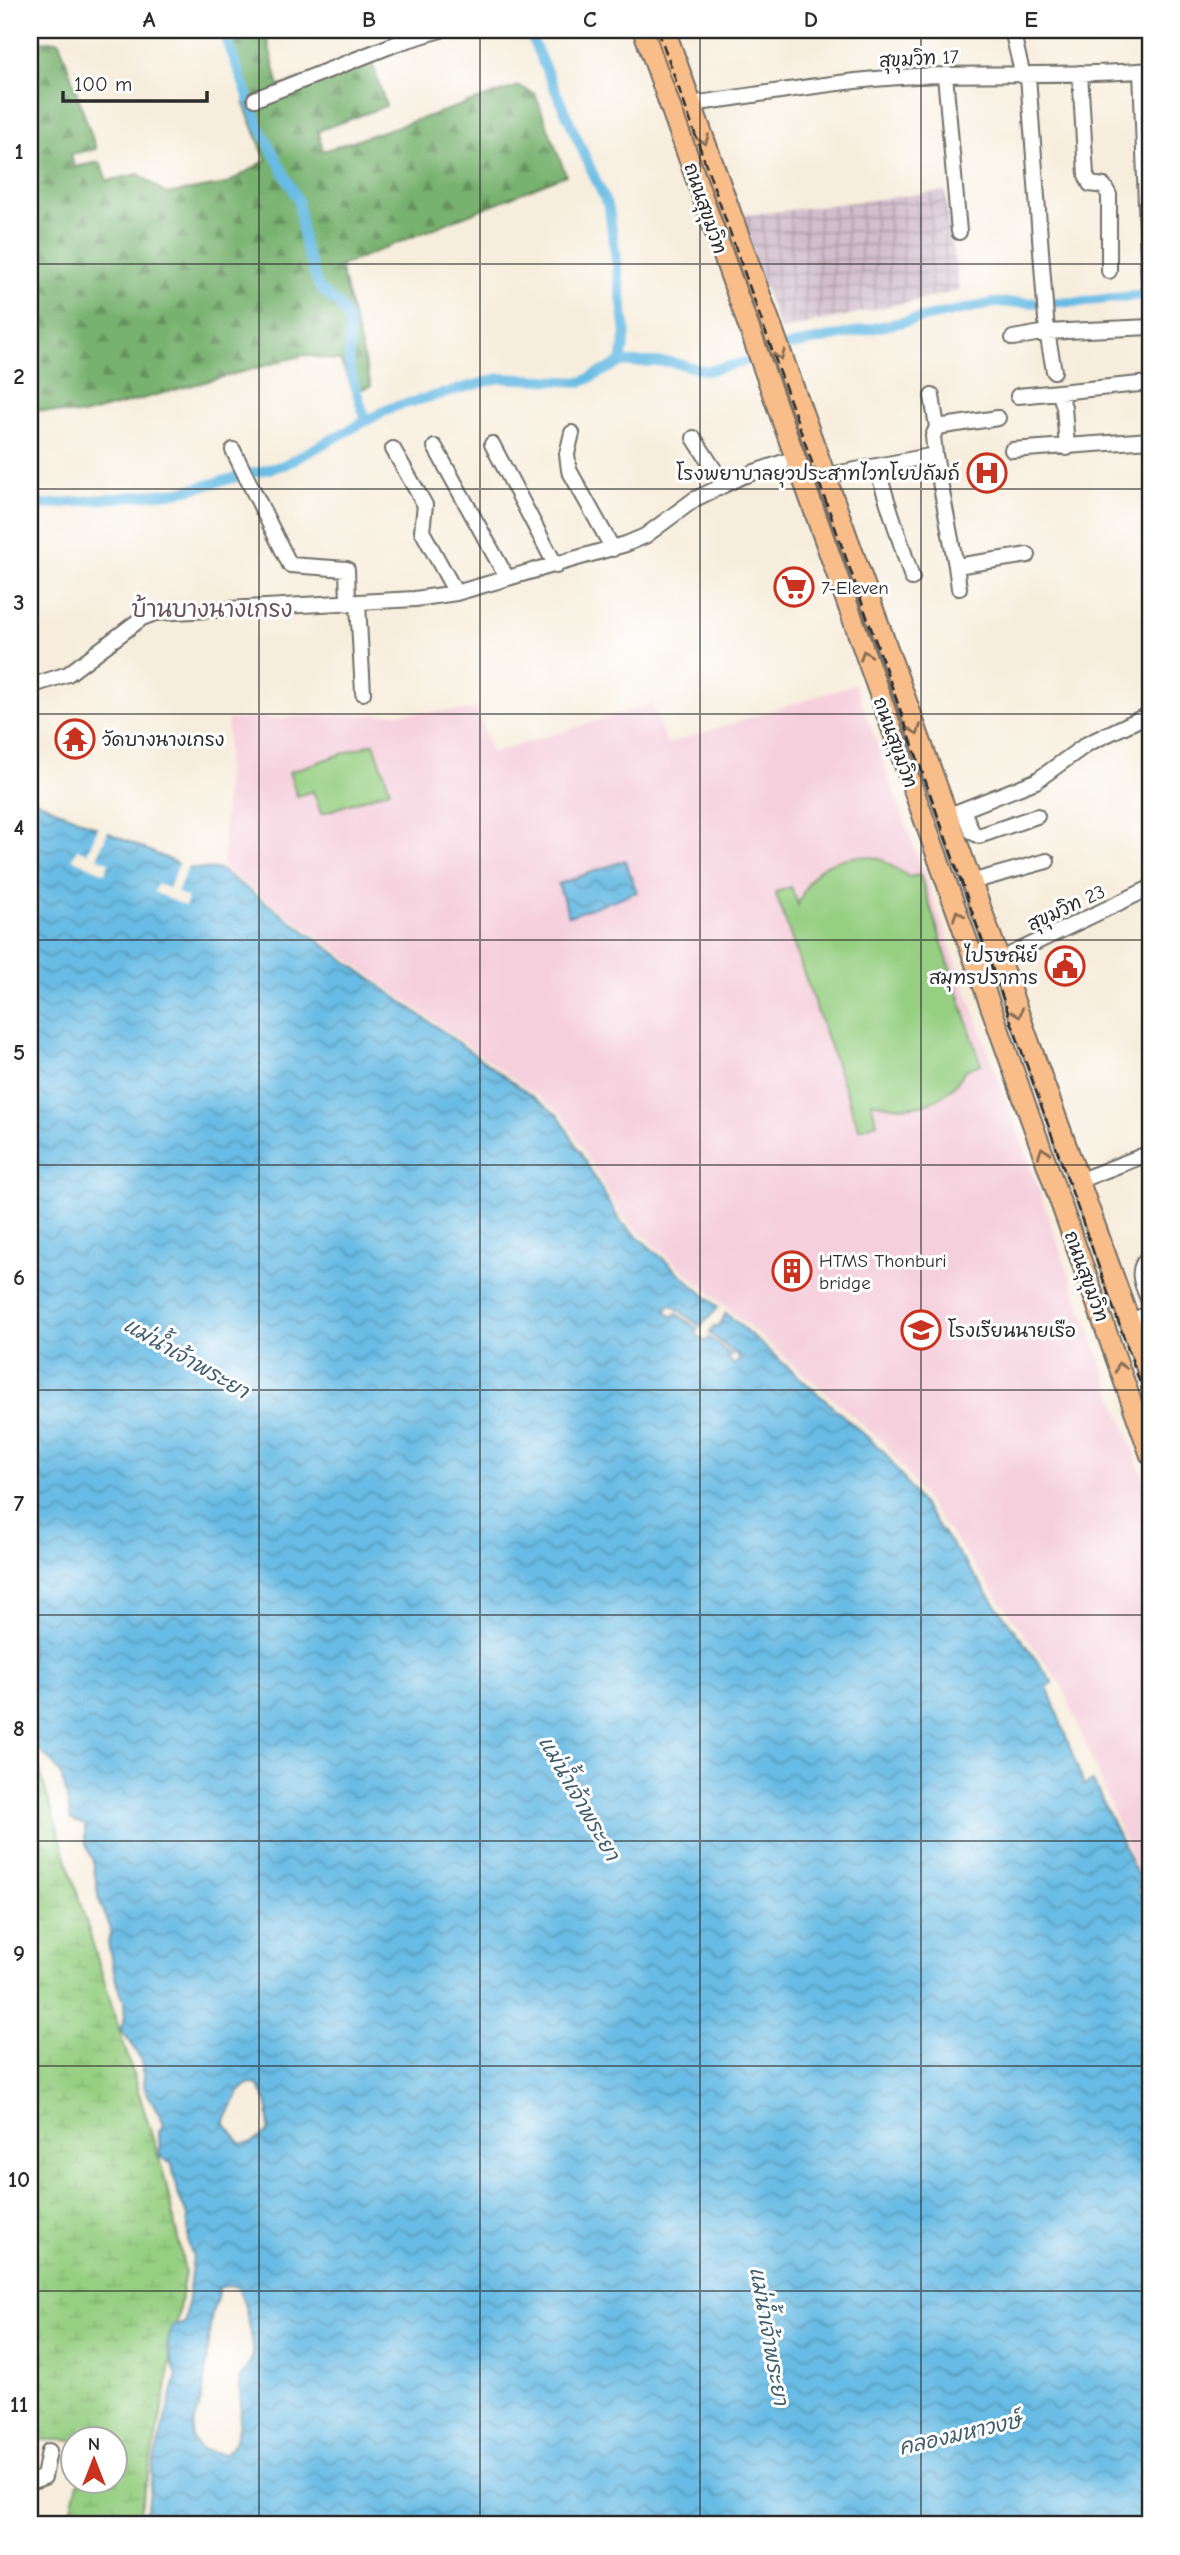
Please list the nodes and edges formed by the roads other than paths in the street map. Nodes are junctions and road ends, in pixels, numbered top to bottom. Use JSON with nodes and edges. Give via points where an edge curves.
{"nodes":[{"id":1,"x":643,"y":30,"type":"edge"},
{"id":2,"x":665,"y":30,"type":"edge"},
{"id":3,"x":1012,"y":30,"type":"edge"},
{"id":4,"x":434,"y":31,"type":"edge"},
{"id":5,"x":396,"y":36,"type":"edge"},
{"id":6,"x":1146,"y":70,"type":"edge"},
{"id":7,"x":1080,"y":73,"type":"junction"},
{"id":8,"x":945,"y":75,"type":"junction"},
{"id":9,"x":1026,"y":76,"type":"junction"},
{"id":10,"x":255,"y":99,"type":"dead end"},
{"id":11,"x":691,"y":104,"type":"junction"},
{"id":12,"x":959,"y":232,"type":"dead end"},
{"id":13,"x":1109,"y":271,"type":"dead end"},
{"id":14,"x":1149,"y":285,"type":"edge"},
{"id":15,"x":1150,"y":327,"type":"edge"},
{"id":16,"x":1047,"y":332,"type":"junction"},
{"id":17,"x":1013,"y":338,"type":"dead end"},
{"id":18,"x":1054,"y":371,"type":"dead end"},
{"id":19,"x":1150,"y":383,"type":"edge"},
{"id":20,"x":1059,"y":392,"type":"junction"},
{"id":21,"x":932,"y":396,"type":"dead end"},
{"id":22,"x":1018,"y":396,"type":"dead end"},
{"id":23,"x":998,"y":418,"type":"dead end"},
{"id":24,"x":937,"y":427,"type":"junction"},
{"id":25,"x":572,"y":433,"type":"dead end"},
{"id":26,"x":694,"y":438,"type":"dead end"},
{"id":27,"x":1150,"y":440,"type":"edge"},
{"id":28,"x":492,"y":444,"type":"dead end"},
{"id":29,"x":435,"y":447,"type":"dead end"},
{"id":30,"x":1067,"y":448,"type":"junction"},
{"id":31,"x":393,"y":449,"type":"dead end"},
{"id":32,"x":1012,"y":450,"type":"dead end"},
{"id":33,"x":234,"y":453,"type":"dead end"},
{"id":34,"x":935,"y":455,"type":"junction"},
{"id":35,"x":795,"y":458,"type":"junction"},
{"id":36,"x":876,"y":466,"type":"junction"},
{"id":37,"x":824,"y":476,"type":"junction"},
{"id":38,"x":724,"y":485,"type":"junction"},
{"id":39,"x":613,"y":549,"type":"junction"},
{"id":40,"x":1028,"y":555,"type":"dead end"},
{"id":41,"x":556,"y":566,"type":"junction"},
{"id":42,"x":956,"y":566,"type":"junction"},
{"id":43,"x":507,"y":578,"type":"junction"},
{"id":44,"x":912,"y":578,"type":"dead end"},
{"id":45,"x":959,"y":588,"type":"dead end"},
{"id":46,"x":456,"y":593,"type":"junction"},
{"id":47,"x":353,"y":604,"type":"junction"},
{"id":48,"x":30,"y":686,"type":"edge"},
{"id":49,"x":363,"y":693,"type":"dead end"},
{"id":50,"x":1150,"y":713,"type":"edge"},
{"id":51,"x":955,"y":813,"type":"junction"},
{"id":52,"x":1037,"y":816,"type":"dead end"},
{"id":53,"x":1047,"y":861,"type":"dead end"},
{"id":54,"x":971,"y":882,"type":"junction"},
{"id":55,"x":1150,"y":891,"type":"edge"},
{"id":56,"x":999,"y":960,"type":"junction"},
{"id":57,"x":1150,"y":1153,"type":"edge"},
{"id":58,"x":1078,"y":1181,"type":"junction"},
{"id":59,"x":1072,"y":1234,"type":"junction"},
{"id":60,"x":1102,"y":1241,"type":"junction"},
{"id":61,"x":1150,"y":1256,"type":"edge"},
{"id":62,"x":1086,"y":1271,"type":"junction"},
{"id":63,"x":1150,"y":1303,"type":"edge"},
{"id":64,"x":1150,"y":1313,"type":"edge"},
{"id":65,"x":1131,"y":1321,"type":"junction"},
{"id":66,"x":1150,"y":1375,"type":"edge"},
{"id":67,"x":1150,"y":1454,"type":"edge"},
{"id":68,"x":49,"y":2451,"type":"dead end"},
{"id":69,"x":30,"y":2482,"type":"edge"}],
"edges":[{"from":1,"to":35,"type":"highway","name":"ถนนสุขุมวิท"},
{"from":2,"to":11,"type":"highway","name":"ถนนสุขุมวิท"},
{"from":3,"to":9,"type":"street"},
{"from":4,"to":5,"type":"street"},
{"from":5,"to":10,"type":"street"},
{"from":6,"to":7,"type":"street","name":"สุขุมวิท 17"},
{"from":6,"to":14,"type":"street"},
{"from":7,"to":9,"type":"street","name":"สุขุมวิท 17"},
{"from":7,"to":13,"type":"street","via":[[1086,175],[1090,184],[1104,186],[1109,195]]},
{"from":8,"to":9,"type":"street","name":"สุขุมวิท 17"},
{"from":8,"to":11,"type":"street","name":"สุขุมวิท 17","via":[[833,84]]},
{"from":8,"to":12,"type":"street"},
{"from":9,"to":16,"type":"street"},
{"from":11,"to":37,"type":"highway","name":"ถนนสุขุมวิท","one_way":true},
{"from":15,"to":16,"type":"street"},
{"from":16,"to":17,"type":"street"},
{"from":16,"to":18,"type":"street"},
{"from":19,"to":20,"type":"street"},
{"from":20,"to":22,"type":"street"},
{"from":20,"to":30,"type":"street"},
{"from":21,"to":24,"type":"street"},
{"from":23,"to":24,"type":"street"},
{"from":24,"to":34,"type":"street"},
{"from":25,"to":39,"type":"street","via":[[569,470]]},
{"from":26,"to":38,"type":"street"},
{"from":27,"to":30,"type":"street"},
{"from":28,"to":41,"type":"street"},
{"from":29,"to":43,"type":"street"},
{"from":30,"to":32,"type":"street"},
{"from":31,"to":46,"type":"street","via":[[420,494],[426,513],[422,531]]},
{"from":33,"to":47,"type":"street","via":[[292,567],[347,569]]},
{"from":34,"to":36,"type":"street"},
{"from":34,"to":42,"type":"street"},
{"from":35,"to":38,"type":"street"},
{"from":59,"to":35,"type":"highway","name":"ถนนสุขุมวิท","one_way":true},
{"from":36,"to":37,"type":"street"},
{"from":36,"to":44,"type":"street"},
{"from":37,"to":51,"type":"highway","name":"ถนนสุขุมวิท","one_way":true},
{"from":38,"to":39,"type":"street","via":[[695,499],[645,536]]},
{"from":39,"to":41,"type":"street"},
{"from":40,"to":42,"type":"street"},
{"from":41,"to":43,"type":"street"},
{"from":42,"to":45,"type":"street"},
{"from":43,"to":46,"type":"street"},
{"from":46,"to":47,"type":"street"},
{"from":47,"to":48,"type":"street","via":[[155,613],[68,674]]},
{"from":47,"to":49,"type":"street"},
{"from":50,"to":51,"type":"street","via":[[1087,744],[1036,781]]},
{"from":51,"to":52,"type":"street","via":[[979,836]]},
{"from":51,"to":54,"type":"highway","name":"ถนนสุขุมวิท"},
{"from":53,"to":54,"type":"street"},
{"from":54,"to":56,"type":"highway","name":"ถนนสุขุมวิท"},
{"from":55,"to":56,"type":"street","name":"สุขุมวิท 23"},
{"from":56,"to":58,"type":"highway","name":"ถนนสุขุมวิท","one_way":true},
{"from":57,"to":58,"type":"street"},
{"from":58,"to":60,"type":"highway","name":"ถนนสุขุมวิท"},
{"from":59,"to":60,"type":"highway"},
{"from":59,"to":62,"type":"highway","name":"ถนนสุขุมวิท"},
{"from":60,"to":62,"type":"highway"},
{"from":60,"to":65,"type":"highway","name":"ถนนสุขุมวิท"},
{"from":61,"to":63,"type":"street","via":[[1140,1277]]},
{"from":67,"to":62,"type":"highway","name":"ถนนสุขุมวิท","one_way":true},
{"from":64,"to":65,"type":"street"},
{"from":65,"to":66,"type":"highway","name":"ถนนสุขุมวิท"},
{"from":68,"to":69,"type":"street","via":[[44,2477]]}]}
